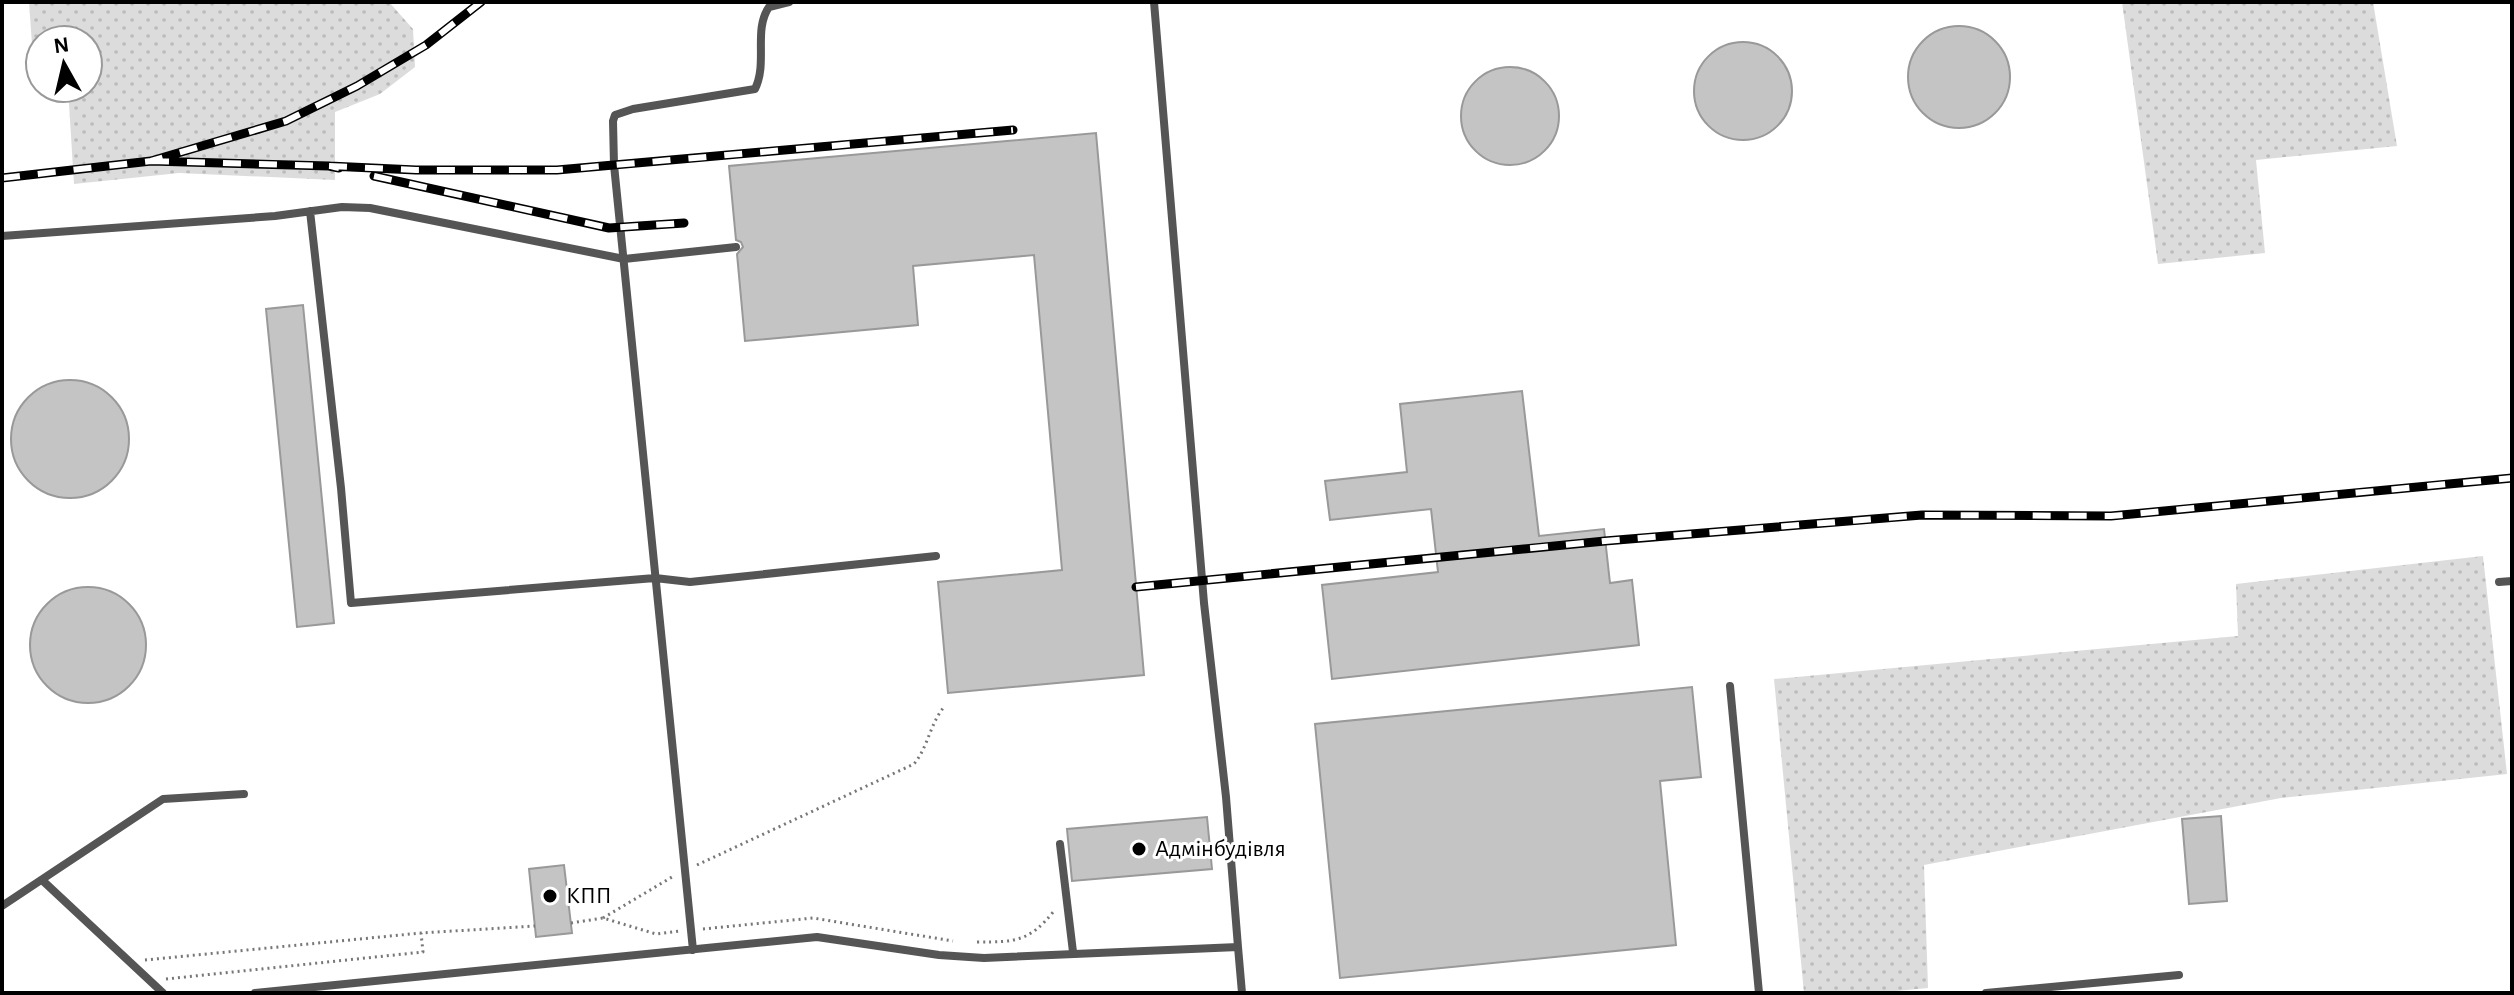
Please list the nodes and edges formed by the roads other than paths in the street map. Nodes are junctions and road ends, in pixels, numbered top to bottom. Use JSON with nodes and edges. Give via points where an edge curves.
{"nodes":[{"id":1,"x":789,"y":2,"type":"edge"},
{"id":2,"x":1154,"y":2,"type":"edge"},
{"id":3,"x":310,"y":211,"type":"junction"},
{"id":4,"x":2,"y":236,"type":"edge"},
{"id":5,"x":736,"y":247,"type":"dead end"},
{"id":6,"x":624,"y":259,"type":"junction"},
{"id":7,"x":936,"y":556,"type":"dead end"},
{"id":8,"x":655,"y":578,"type":"junction"},
{"id":9,"x":2512,"y":581,"type":"edge"},
{"id":10,"x":2499,"y":582,"type":"dead end"},
{"id":11,"x":1730,"y":686,"type":"dead end"},
{"id":12,"x":244,"y":794,"type":"dead end"},
{"id":13,"x":1060,"y":844,"type":"dead end"},
{"id":14,"x":42,"y":880,"type":"junction"},
{"id":15,"x":2,"y":906,"type":"edge"},
{"id":16,"x":1238,"y":947,"type":"junction"},
{"id":17,"x":693,"y":950,"type":"junction"},
{"id":18,"x":1073,"y":952,"type":"junction"},
{"id":19,"x":2179,"y":975,"type":"dead end"},
{"id":20,"x":163,"y":993,"type":"edge"},
{"id":21,"x":255,"y":993,"type":"edge"},
{"id":22,"x":1242,"y":993,"type":"edge"},
{"id":23,"x":1759,"y":993,"type":"edge"},
{"id":24,"x":1986,"y":993,"type":"edge"}],
"edges":[{"from":1,"to":6,"type":"lane","via":[[769,7],[762,17],[762,76],[755,89],[615,115],[614,165]]},
{"from":2,"to":16,"type":"lane"},
{"from":3,"to":4,"type":"lane"},
{"from":3,"to":6,"type":"lane","via":[[370,208]]},
{"from":3,"to":8,"type":"lane","via":[[351,603]]},
{"from":5,"to":6,"type":"lane"},
{"from":6,"to":8,"type":"lane"},
{"from":7,"to":8,"type":"lane","via":[[690,582]]},
{"from":8,"to":17,"type":"lane"},
{"from":9,"to":10,"type":"lane"},
{"from":11,"to":23,"type":"lane"},
{"from":12,"to":14,"type":"lane","via":[[163,799]]},
{"from":13,"to":18,"type":"lane"},
{"from":14,"to":15,"type":"lane"},
{"from":14,"to":20,"type":"lane"},
{"from":16,"to":18,"type":"lane"},
{"from":16,"to":22,"type":"lane"},
{"from":17,"to":18,"type":"lane","via":[[817,937],[984,958]]},
{"from":17,"to":21,"type":"lane"},
{"from":19,"to":24,"type":"lane"}]}
